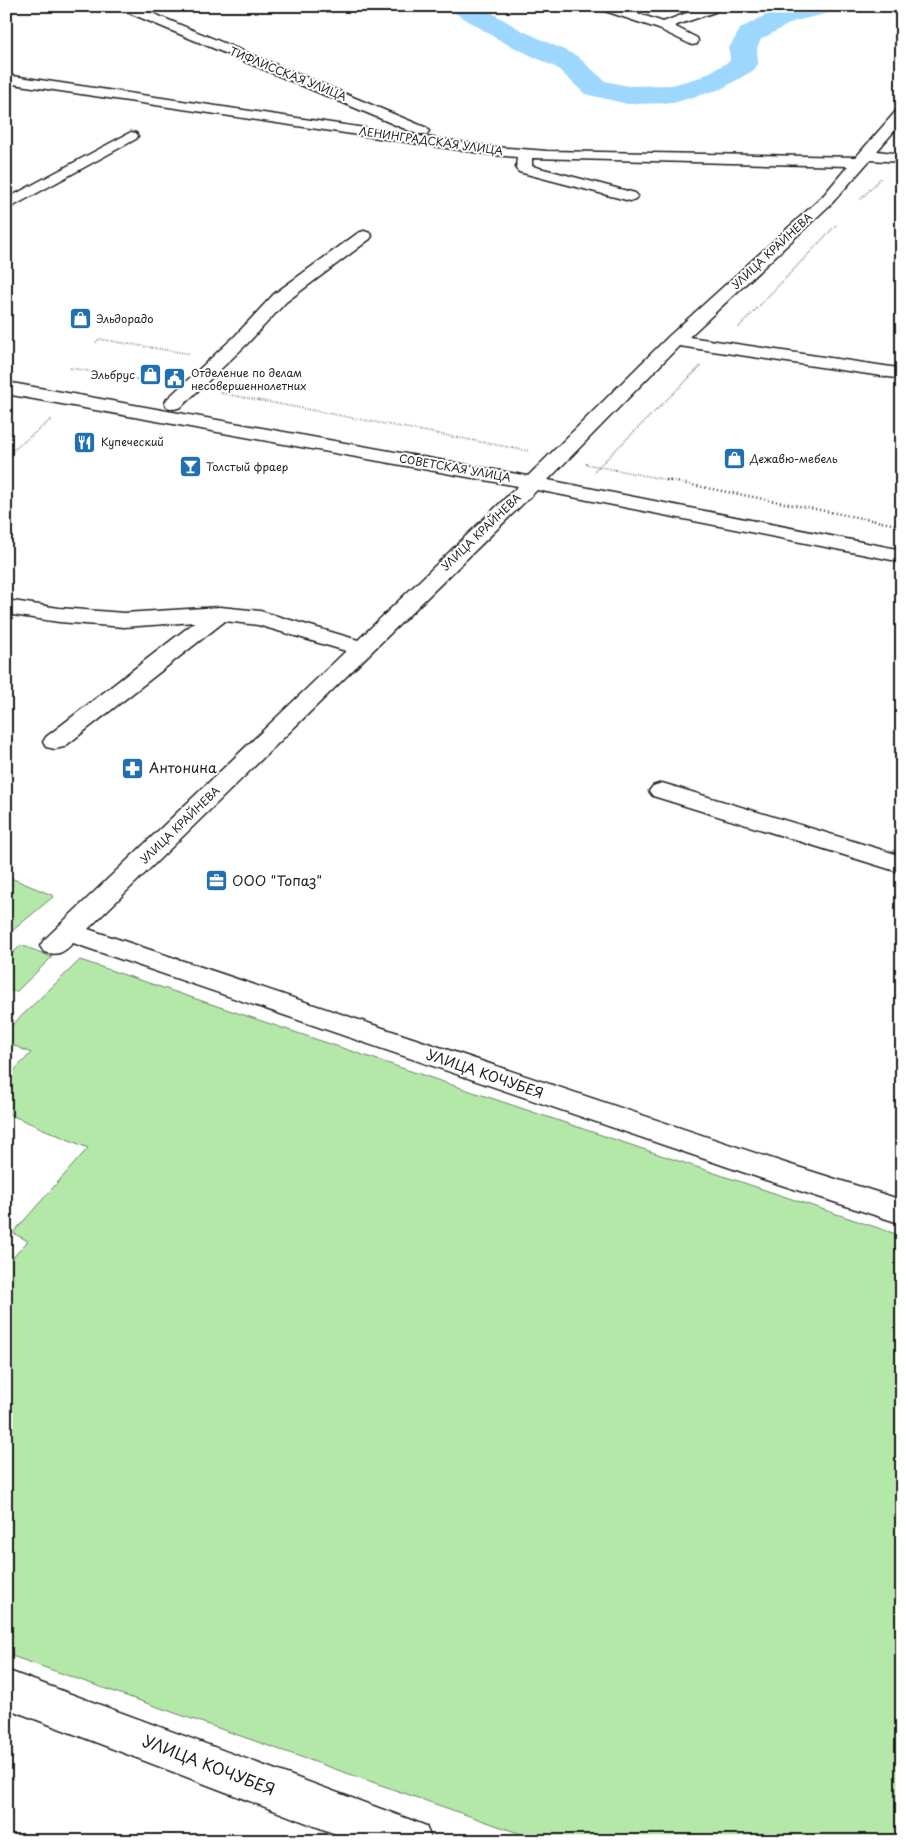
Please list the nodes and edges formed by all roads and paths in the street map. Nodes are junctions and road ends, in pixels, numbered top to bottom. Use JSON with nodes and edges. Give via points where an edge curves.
{"nodes":[{"id":1,"x":124,"y":6,"type":"edge"},
{"id":2,"x":603,"y":6,"type":"edge"},
{"id":3,"x":711,"y":6,"type":"edge"},
{"id":4,"x":664,"y":26,"type":"junction"},
{"id":5,"x":692,"y":41,"type":"dead end"},
{"id":6,"x":6,"y":79,"type":"edge"},
{"id":7,"x":902,"y":113,"type":"edge"},
{"id":8,"x":131,"y":136,"type":"dead end"},
{"id":9,"x":451,"y":144,"type":"junction"},
{"id":10,"x":525,"y":154,"type":"junction"},
{"id":11,"x":868,"y":158,"type":"junction"},
{"id":12,"x":902,"y":158,"type":"edge"},
{"id":13,"x":630,"y":196,"type":"dead end"},
{"id":14,"x":6,"y":205,"type":"edge"},
{"id":15,"x":364,"y":236,"type":"dead end"},
{"id":16,"x":675,"y":340,"type":"junction"},
{"id":17,"x":96,"y":342,"type":"dead end"},
{"id":18,"x":139,"y":346,"type":"junction"},
{"id":19,"x":135,"y":350,"type":"dead end"},
{"id":20,"x":221,"y":359,"type":"junction"},
{"id":21,"x":70,"y":368,"type":"dead end"},
{"id":22,"x":898,"y":374,"type":"dead end"},
{"id":23,"x":6,"y":375,"type":"edge"},
{"id":24,"x":6,"y":388,"type":"edge"},
{"id":25,"x":190,"y":388,"type":"junction"},
{"id":26,"x":174,"y":403,"type":"junction"},
{"id":27,"x":57,"y":415,"type":"dead end"},
{"id":28,"x":6,"y":456,"type":"edge"},
{"id":29,"x":545,"y":470,"type":"junction"},
{"id":30,"x":902,"y":526,"type":"edge"},
{"id":31,"x":902,"y":539,"type":"edge"},
{"id":32,"x":902,"y":556,"type":"edge"},
{"id":33,"x":6,"y":606,"type":"edge"},
{"id":34,"x":220,"y":614,"type":"junction"},
{"id":35,"x":362,"y":648,"type":"junction"},
{"id":36,"x":55,"y":742,"type":"dead end"},
{"id":37,"x":662,"y":790,"type":"dead end"},
{"id":38,"x":902,"y":865,"type":"edge"},
{"id":39,"x":61,"y":939,"type":"joint"},
{"id":40,"x":902,"y":1212,"type":"edge"},
{"id":41,"x":6,"y":1689,"type":"edge"},
{"id":42,"x":411,"y":1841,"type":"edge"}],
"edges":[{"from":1,"to":9,"type":"street","name":"ТИФЛИССКАЯ УЛИЦА"},
{"from":2,"to":4,"type":"street"},
{"from":3,"to":4,"type":"street","via":[[711,9]]},
{"from":4,"to":5,"type":"street"},
{"from":6,"to":9,"type":"street","name":"ЛЕНИНГРАДСКАЯ УЛИЦА"},
{"from":7,"to":11,"type":"street","name":"УЛИЦА КРАЙНЕВА"},
{"from":8,"to":14,"type":"street"},
{"from":9,"to":10,"type":"street","name":"ЛЕНИНГРАДСКАЯ УЛИЦА"},
{"from":10,"to":11,"type":"street","name":"ЛЕНИНГРАДСКАЯ УЛИЦА"},
{"from":10,"to":13,"type":"street","via":[[524,169]]},
{"from":11,"to":12,"type":"street","name":"ЛЕНИНГРАДСКАЯ УЛИЦА"},
{"from":11,"to":16,"type":"street","name":"УЛИЦА КРАЙНЕВА"},
{"from":15,"to":20,"type":"street","via":[[280,298]]},
{"from":16,"to":22,"type":"street"},
{"from":16,"to":29,"type":"street","name":"УЛИЦА КРАЙНЕВА"},
{"from":17,"to":18,"type":"path","via":[[99,339]]},
{"from":18,"to":19,"type":"path"},
{"from":18,"to":20,"type":"path"},
{"from":20,"to":25,"type":"street"},
{"from":21,"to":25,"type":"path"},
{"from":23,"to":26,"type":"street","name":"СОВЕТСКАЯ УЛИЦА"},
{"from":24,"to":29,"type":"street","name":"СОВЕТСКАЯ УЛИЦА"},
{"from":25,"to":26,"type":"street"},
{"from":25,"to":29,"type":"path","via":[[534,452]]},
{"from":26,"to":29,"type":"street","name":"СОВЕТСКАЯ УЛИЦА"},
{"from":27,"to":28,"type":"path"},
{"from":29,"to":30,"type":"path"},
{"from":29,"to":31,"type":"street","name":"СОВЕТСКАЯ УЛИЦА"},
{"from":29,"to":32,"type":"street","name":"СОВЕТСКАЯ УЛИЦА"},
{"from":29,"to":35,"type":"street","name":"УЛИЦА КРАЙНЕВА"},
{"from":33,"to":34,"type":"street","via":[[59,615],[124,620]]},
{"from":34,"to":35,"type":"street","via":[[260,618]]},
{"from":34,"to":36,"type":"street"},
{"from":35,"to":39,"type":"street","name":"УЛИЦА КРАЙНЕВА"},
{"from":37,"to":38,"type":"street"},
{"from":39,"to":40,"type":"street","name":"УЛИЦА КОЧУБЕЯ"},
{"from":41,"to":42,"type":"street","name":"УЛИЦА КОЧУБЕЯ"}]}
